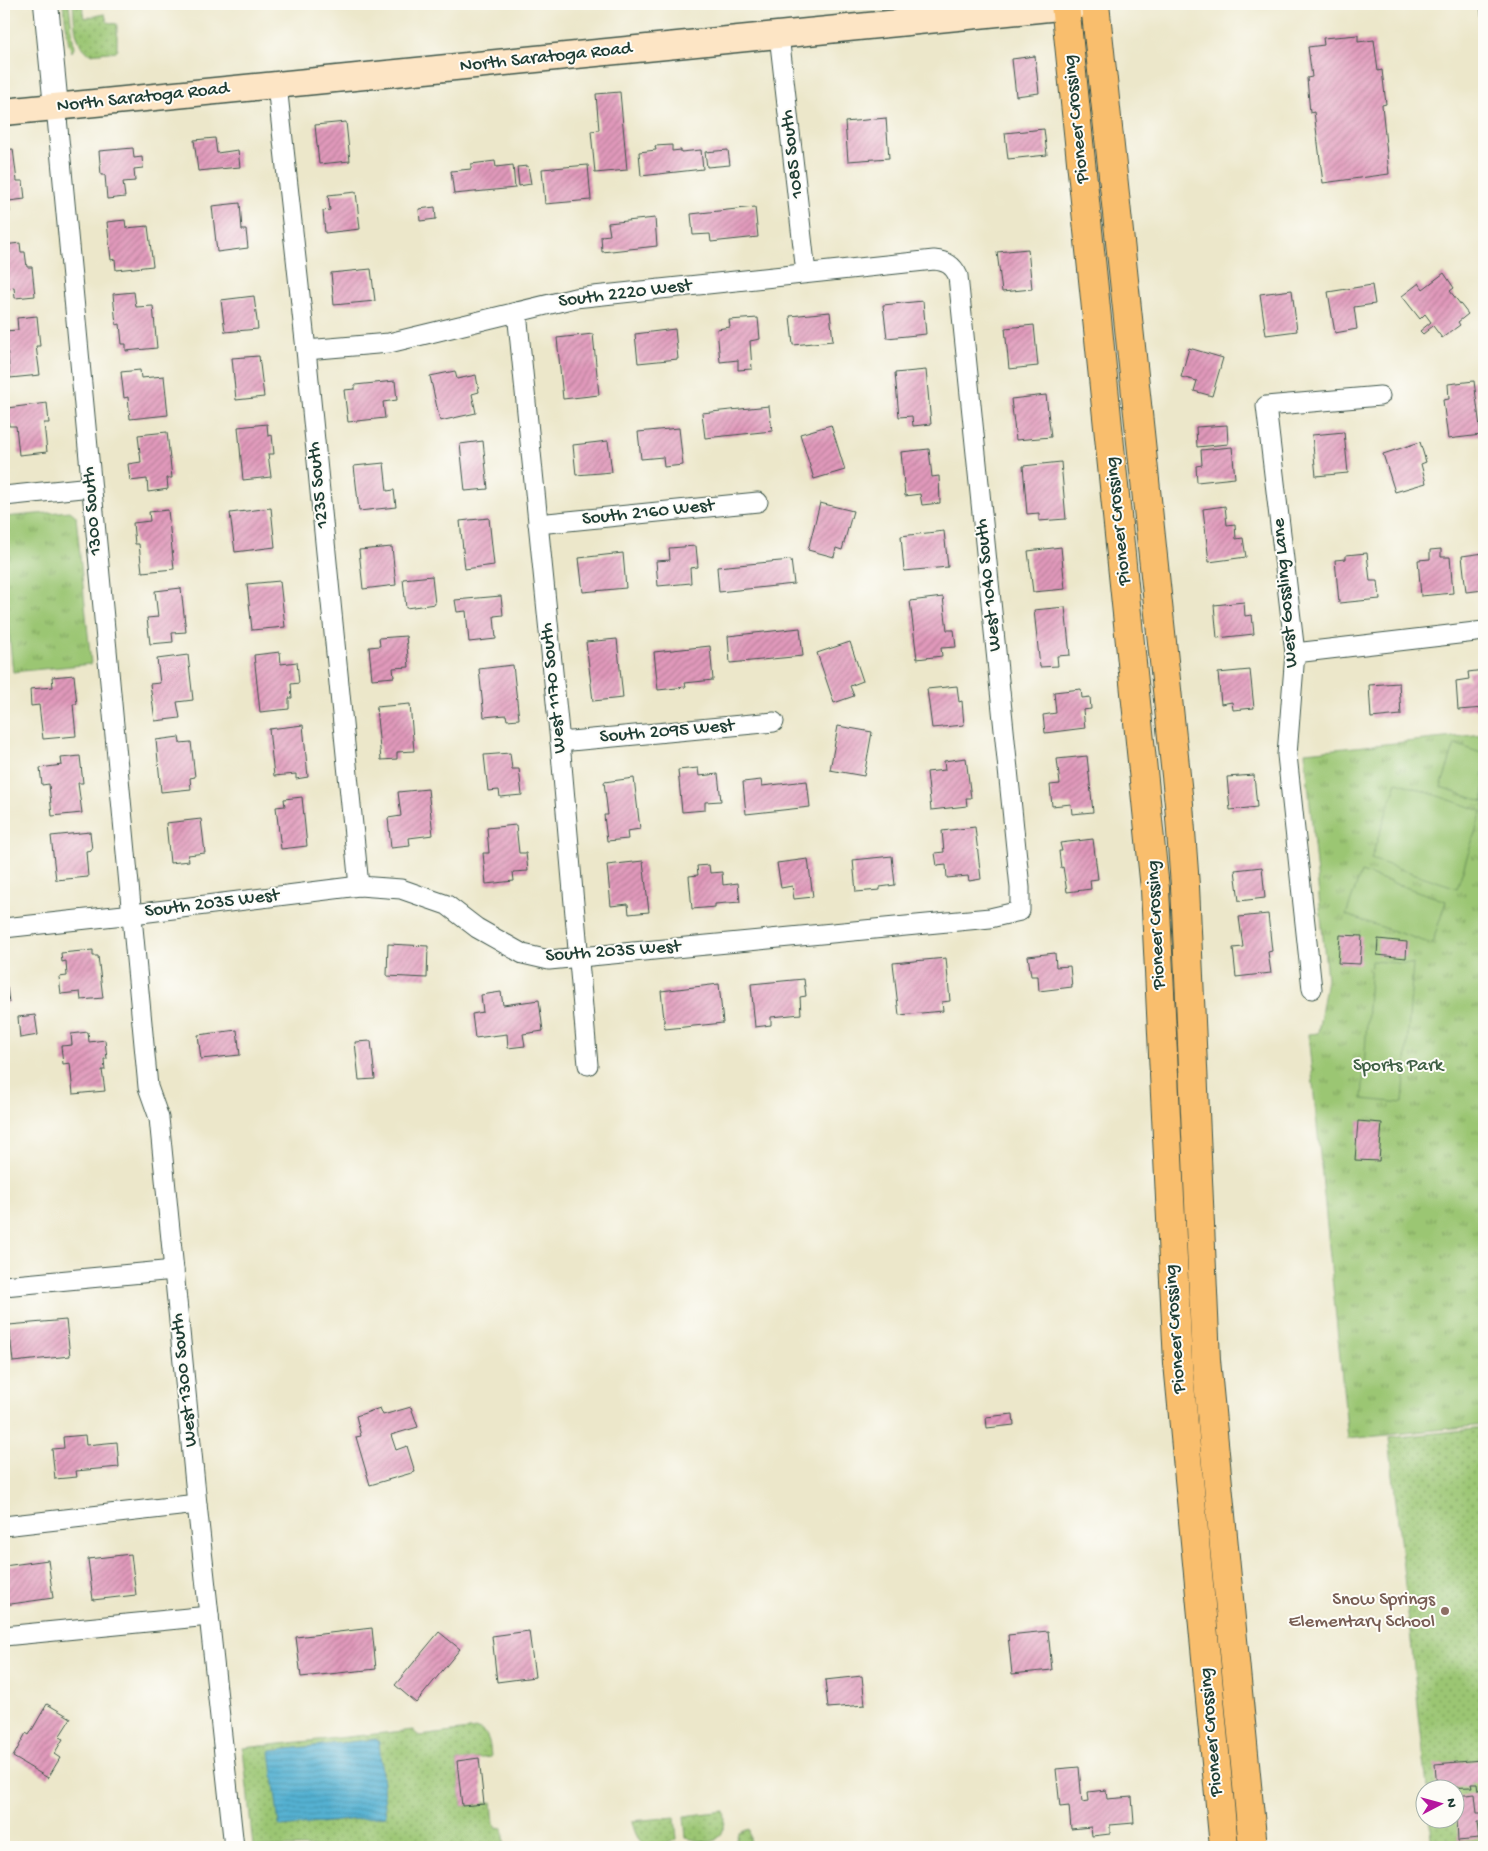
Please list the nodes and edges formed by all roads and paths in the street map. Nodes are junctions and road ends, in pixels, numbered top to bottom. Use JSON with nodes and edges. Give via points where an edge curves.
{"nodes":[{"id":1,"x":46,"y":4,"type":"edge"},
{"id":2,"x":1073,"y":4,"type":"edge"},
{"id":3,"x":1095,"y":4,"type":"edge"},
{"id":4,"x":779,"y":35,"type":"junction"},
{"id":5,"x":277,"y":85,"type":"junction"},
{"id":6,"x":56,"y":107,"type":"junction"},
{"id":7,"x":4,"y":112,"type":"edge"},
{"id":8,"x":947,"y":263,"type":"joint"},
{"id":9,"x":806,"y":273,"type":"junction"},
{"id":10,"x":517,"y":312,"type":"junction"},
{"id":11,"x":306,"y":350,"type":"junction"},
{"id":12,"x":1380,"y":396,"type":"dead end"},
{"id":13,"x":91,"y":487,"type":"junction"},
{"id":14,"x":4,"y":496,"type":"edge"},
{"id":15,"x":758,"y":502,"type":"dead end"},
{"id":16,"x":538,"y":524,"type":"junction"},
{"id":17,"x":1484,"y":631,"type":"edge"},
{"id":18,"x":1295,"y":653,"type":"junction"},
{"id":19,"x":774,"y":722,"type":"dead end"},
{"id":20,"x":560,"y":742,"type":"junction"},
{"id":21,"x":359,"y":886,"type":"junction"},
{"id":22,"x":1020,"y":911,"type":"joint"},
{"id":23,"x":132,"y":914,"type":"junction"},
{"id":24,"x":4,"y":928,"type":"edge"},
{"id":25,"x":579,"y":958,"type":"junction"},
{"id":26,"x":1312,"y":989,"type":"dead end"},
{"id":27,"x":588,"y":1065,"type":"dead end"},
{"id":28,"x":174,"y":1270,"type":"junction"},
{"id":29,"x":4,"y":1286,"type":"edge"},
{"id":30,"x":197,"y":1504,"type":"junction"},
{"id":31,"x":4,"y":1526,"type":"edge"},
{"id":32,"x":209,"y":1616,"type":"junction"},
{"id":33,"x":4,"y":1636,"type":"edge"},
{"id":34,"x":234,"y":1847,"type":"edge"},
{"id":35,"x":1224,"y":1847,"type":"edge"},
{"id":36,"x":1252,"y":1847,"type":"edge"}],
"edges":[{"from":1,"to":6,"type":"street"},
{"from":2,"to":4,"type":"main road","name":"North Saratoga Road"},
{"from":2,"to":35,"type":"highway","name":"Pioneer Crossing","via":[[1156,889],[1176,1344]]},
{"from":3,"to":36,"type":"highway","name":"Pioneer Crossing","via":[[1179,804],[1186,896],[1206,1360]]},
{"from":4,"to":5,"type":"main road","name":"North Saratoga Road"},
{"from":4,"to":9,"type":"street","name":"1085 South"},
{"from":5,"to":6,"type":"main road","name":"North Saratoga Road"},
{"from":5,"to":11,"type":"street","name":"1235 South"},
{"from":6,"to":7,"type":"main road","name":"North Saratoga Road"},
{"from":6,"to":13,"type":"street","name":"1300 South"},
{"from":8,"to":9,"type":"street","name":"South 2220 West","via":[[934,260]]},
{"from":8,"to":22,"type":"street","name":"West 1040 South","via":[[958,276]]},
{"from":9,"to":10,"type":"street","name":"South 2220 West","via":[[576,298]]},
{"from":10,"to":11,"type":"street","name":"South 2220 West","via":[[389,343]]},
{"from":10,"to":16,"type":"street","name":"West 1170 South"},
{"from":11,"to":21,"type":"street","name":"1235 South"},
{"from":12,"to":18,"type":"street","name":"West Gossling Lane","via":[[1266,406]]},
{"from":13,"to":14,"type":"street"},
{"from":13,"to":23,"type":"street","name":"1300 South"},
{"from":15,"to":16,"type":"street","name":"South 2160 West"},
{"from":16,"to":20,"type":"street","name":"West 1170 South"},
{"from":17,"to":18,"type":"street"},
{"from":18,"to":26,"type":"street","name":"West Gossling Lane","via":[[1287,755]]},
{"from":19,"to":20,"type":"street","name":"South 2095 West"},
{"from":20,"to":25,"type":"street","name":"West 1170 South"},
{"from":21,"to":23,"type":"street","name":"South 2035 West"},
{"from":21,"to":25,"type":"street","name":"South 2035 West","via":[[401,889],[447,905],[477,928],[523,954],[549,960]]},
{"from":22,"to":25,"type":"street","name":"South 2035 West","via":[[990,918]]},
{"from":23,"to":24,"type":"street","name":"South 2035 West"},
{"from":23,"to":28,"type":"street","name":"West 1300 South","via":[[148,1087],[159,1118]]},
{"from":25,"to":27,"type":"street","name":"West 1170 South"},
{"from":28,"to":29,"type":"street"},
{"from":28,"to":30,"type":"street","name":"West 1300 South"},
{"from":30,"to":31,"type":"street"},
{"from":30,"to":32,"type":"street","name":"West 1300 South"},
{"from":32,"to":33,"type":"street"},
{"from":32,"to":34,"type":"street","name":"West 1300 South"}]}
